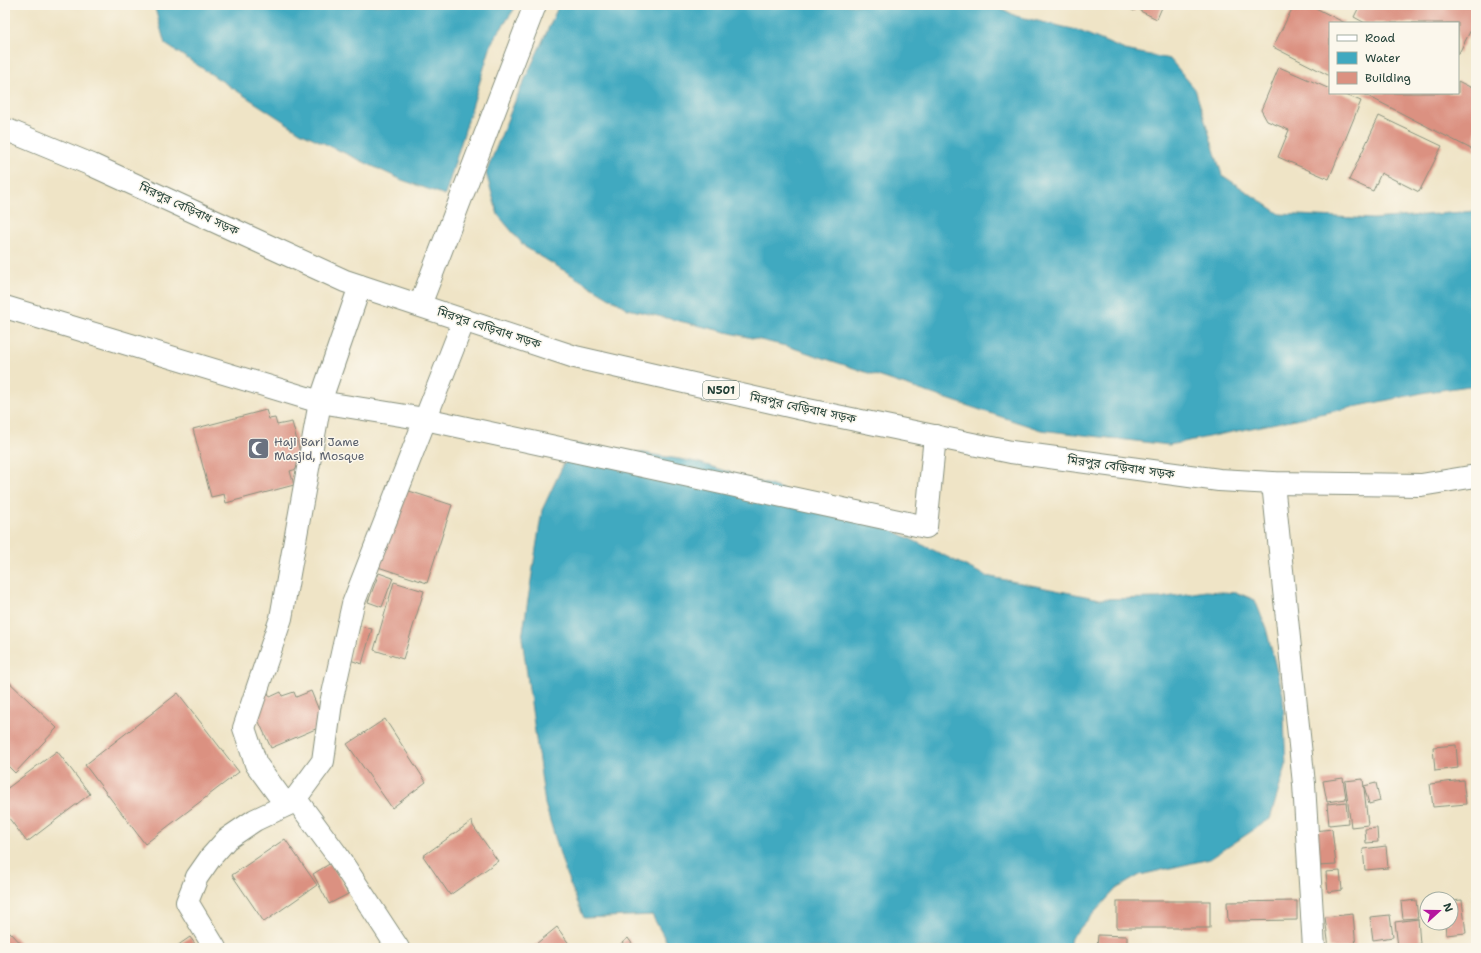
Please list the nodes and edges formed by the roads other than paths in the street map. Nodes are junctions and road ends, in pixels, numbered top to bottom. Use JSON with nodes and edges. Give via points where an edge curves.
{"nodes":[{"id":1,"x":535,"y":5,"type":"edge"},
{"id":2,"x":5,"y":129,"type":"edge"},
{"id":3,"x":360,"y":286,"type":"junction"},
{"id":4,"x":420,"y":306,"type":"junction"},
{"id":5,"x":5,"y":307,"type":"edge"},
{"id":6,"x":464,"y":320,"type":"junction"},
{"id":7,"x":320,"y":402,"type":"junction"},
{"id":8,"x":425,"y":419,"type":"junction"},
{"id":9,"x":935,"y":436,"type":"junction"},
{"id":10,"x":1476,"y":476,"type":"edge"},
{"id":11,"x":1273,"y":484,"type":"junction"},
{"id":12,"x":290,"y":802,"type":"junction"},
{"id":13,"x":215,"y":948,"type":"edge"},
{"id":14,"x":398,"y":948,"type":"edge"},
{"id":15,"x":1314,"y":948,"type":"edge"}],
"edges":[{"from":1,"to":4,"type":"main road"},
{"from":2,"to":3,"type":"main road","name":"মিরপুর বেড়িবাধ সড়ক","number":"N501","via":[[92,165]]},
{"from":3,"to":4,"type":"main road","name":"মিরপুর বেড়িবাধ সড়ক","number":"N501"},
{"from":3,"to":7,"type":"main road"},
{"from":4,"to":6,"type":"main road","name":"মিরপুর বেড়িবাধ সড়ক","number":"N501"},
{"from":5,"to":7,"type":"main road"},
{"from":6,"to":8,"type":"main road"},
{"from":6,"to":9,"type":"main road","name":"মিরপুর বেড়িবাধ সড়ক","number":"N501","via":[[575,357],[798,408]]},
{"from":7,"to":8,"type":"main road"},
{"from":7,"to":12,"type":"main road","via":[[281,618],[244,728],[256,764]]},
{"from":8,"to":9,"type":"main road","via":[[926,527]]},
{"from":8,"to":12,"type":"main road","via":[[353,604],[331,703],[323,761]]},
{"from":9,"to":11,"type":"main road","name":"মিরপুর বেড়িবাধ সড়ক","number":"N501","via":[[1019,453],[1219,480]]},
{"from":10,"to":11,"type":"main road","name":"মিরপুর বেড়িবাধ সড়ক","number":"N501","via":[[1421,485]]},
{"from":11,"to":15,"type":"main road","via":[[1304,784]]},
{"from":12,"to":13,"type":"main road","via":[[255,820],[227,840],[197,877],[187,902]]},
{"from":12,"to":14,"type":"main road","via":[[337,855]]}]}
